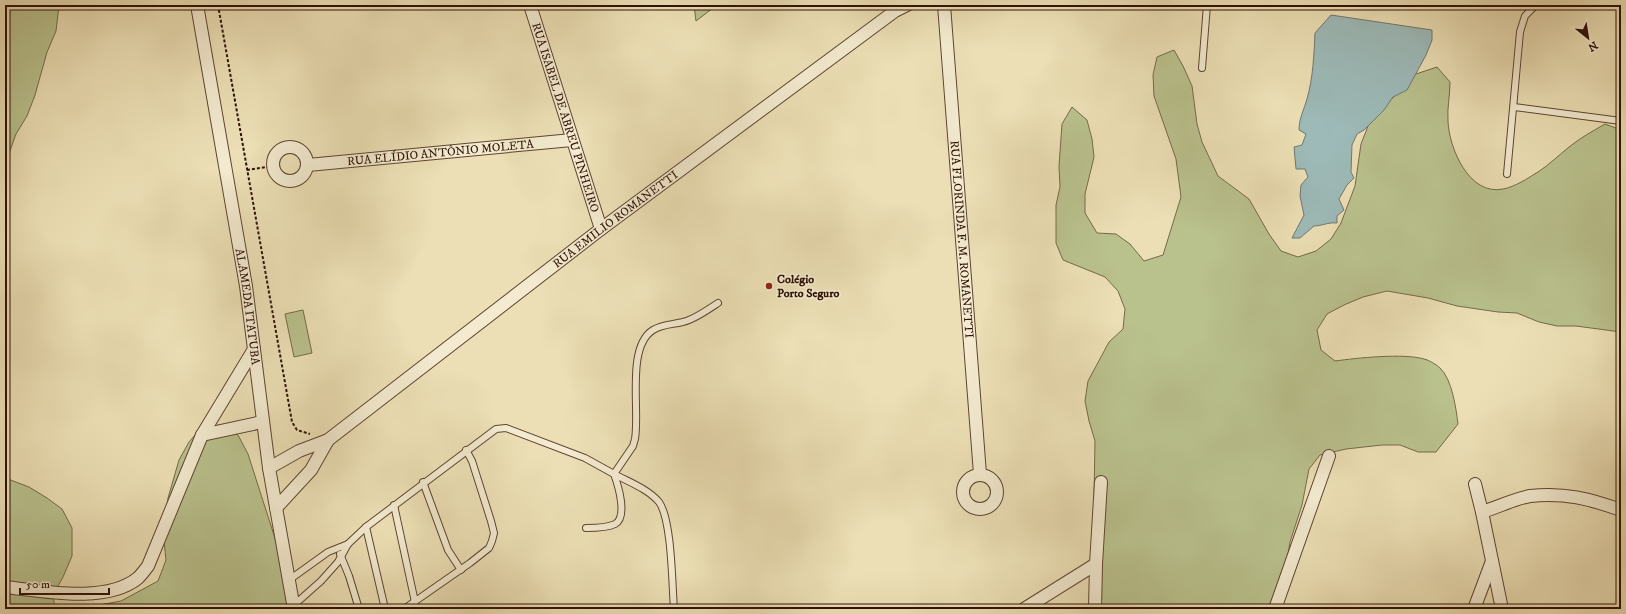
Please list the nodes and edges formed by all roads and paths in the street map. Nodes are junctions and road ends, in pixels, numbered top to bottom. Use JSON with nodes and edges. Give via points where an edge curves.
{"nodes":[{"id":1,"x":197,"y":5,"type":"edge"},
{"id":2,"x":218,"y":5,"type":"edge"},
{"id":3,"x":530,"y":5,"type":"edge"},
{"id":4,"x":907,"y":5,"type":"edge"},
{"id":5,"x":944,"y":5,"type":"edge"},
{"id":6,"x":1207,"y":5,"type":"edge"},
{"id":7,"x":1536,"y":5,"type":"edge"},
{"id":8,"x":1202,"y":68,"type":"dead end"},
{"id":9,"x":1514,"y":107,"type":"junction"},
{"id":10,"x":1621,"y":121,"type":"edge"},
{"id":11,"x":572,"y":140,"type":"junction"},
{"id":12,"x":308,"y":165,"type":"junction"},
{"id":13,"x":273,"y":166,"type":"junction"},
{"id":14,"x":247,"y":170,"type":"junction"},
{"id":15,"x":1507,"y":174,"type":"dead end"},
{"id":16,"x":601,"y":229,"type":"junction"},
{"id":17,"x":718,"y":303,"type":"dead end"},
{"id":18,"x":254,"y":350,"type":"junction"},
{"id":19,"x":262,"y":422,"type":"junction"},
{"id":20,"x":202,"y":435,"type":"junction"},
{"id":21,"x":328,"y":440,"type":"junction"},
{"id":22,"x":466,"y":450,"type":"junction"},
{"id":23,"x":1329,"y":456,"type":"dead end"},
{"id":24,"x":269,"y":468,"type":"junction"},
{"id":25,"x":614,"y":474,"type":"junction"},
{"id":26,"x":980,"y":474,"type":"dead end"},
{"id":27,"x":423,"y":482,"type":"junction"},
{"id":28,"x":1101,"y":482,"type":"dead end"},
{"id":29,"x":1475,"y":484,"type":"dead end"},
{"id":30,"x":394,"y":505,"type":"junction"},
{"id":31,"x":276,"y":508,"type":"junction"},
{"id":32,"x":1621,"y":510,"type":"edge"},
{"id":33,"x":1482,"y":512,"type":"junction"},
{"id":34,"x":366,"y":526,"type":"junction"},
{"id":35,"x":586,"y":528,"type":"dead end"},
{"id":36,"x":348,"y":544,"type":"junction"},
{"id":37,"x":338,"y":548,"type":"junction"},
{"id":38,"x":341,"y":556,"type":"junction"},
{"id":39,"x":1492,"y":560,"type":"junction"},
{"id":40,"x":1096,"y":564,"type":"junction"},
{"id":41,"x":461,"y":570,"type":"junction"},
{"id":42,"x":289,"y":580,"type":"junction"},
{"id":43,"x":5,"y":587,"type":"edge"},
{"id":44,"x":415,"y":602,"type":"junction"},
{"id":45,"x":294,"y":607,"type":"edge"},
{"id":46,"x":359,"y":609,"type":"edge"},
{"id":47,"x":385,"y":609,"type":"edge"},
{"id":48,"x":404,"y":609,"type":"edge"},
{"id":49,"x":674,"y":609,"type":"edge"},
{"id":50,"x":1024,"y":609,"type":"edge"},
{"id":51,"x":1095,"y":609,"type":"edge"},
{"id":52,"x":1275,"y":609,"type":"edge"},
{"id":53,"x":1474,"y":609,"type":"edge"},
{"id":54,"x":1502,"y":609,"type":"edge"}],
"edges":[{"from":1,"to":18,"type":"street","name":"ALAMEDA ITATUBA","via":[[246,286]]},
{"from":2,"to":14,"type":"path"},
{"from":3,"to":11,"type":"street","name":"RUA ISABEL DE ABREU PINHEIRO"},
{"from":4,"to":16,"type":"street","name":"RUA EMILIO ROMANETTI","via":[[895,11]]},
{"from":5,"to":26,"type":"street","name":"RUA FLORINDA F. M. ROMANETTI"},
{"from":6,"to":8,"type":"lane"},
{"from":7,"to":9,"type":"lane","via":[[1525,16],[1520,32]]},
{"from":9,"to":10,"type":"lane"},
{"from":9,"to":15,"type":"lane"},
{"from":11,"to":12,"type":"street","name":"RUA ELÍDIO ANTÔNIO MOLETA"},
{"from":11,"to":16,"type":"street","name":"RUA ISABEL DE ABREU PINHEIRO"},
{"from":12,"to":13,"type":"street","via":[[303,175],[294,181],[283,179],[275,172]]},
{"from":12,"to":13,"type":"street","via":[[304,154],[290,147],[279,151],[273,160]]},
{"from":13,"to":14,"type":"path"},
{"from":14,"to":21,"type":"path","via":[[292,422],[296,430]]},
{"from":16,"to":21,"type":"street","name":"RUA EMILIO ROMANETTI"},
{"from":17,"to":25,"type":"lane","via":[[688,320],[660,326],[652,330],[642,341],[637,367],[635,439]]},
{"from":18,"to":19,"type":"street","name":"ALAMEDA ITATUBA"},
{"from":18,"to":20,"type":"street"},
{"from":19,"to":20,"type":"street"},
{"from":19,"to":24,"type":"street","name":"ALAMEDA ITATUBA"},
{"from":20,"to":43,"type":"street","via":[[148,566],[137,578],[105,592],[90,594]]},
{"from":21,"to":24,"type":"street","name":"RUA EMILIO ROMANETTI","via":[[299,451]]},
{"from":21,"to":31,"type":"street","name":"RUA EMILIO ROMANETTI","via":[[311,470]]},
{"from":22,"to":25,"type":"lane","via":[[492,431],[506,428],[585,458]]},
{"from":22,"to":27,"type":"lane"},
{"from":22,"to":41,"type":"lane","via":[[472,461],[494,533],[489,548]]},
{"from":23,"to":52,"type":"street"},
{"from":24,"to":31,"type":"street","name":"ALAMEDA ITATUBA"},
{"from":25,"to":35,"type":"lane","via":[[619,489],[622,514],[620,519],[609,526]]},
{"from":25,"to":49,"type":"lane","via":[[653,497],[664,511]]},
{"from":27,"to":30,"type":"lane"},
{"from":27,"to":41,"type":"lane","via":[[448,550]]},
{"from":28,"to":40,"type":"street"},
{"from":29,"to":33,"type":"street"},
{"from":30,"to":34,"type":"lane"},
{"from":30,"to":44,"type":"lane"},
{"from":31,"to":42,"type":"street","name":"ALAMEDA ITATUBA"},
{"from":32,"to":33,"type":"street","via":[[1589,499],[1564,495],[1529,496]]},
{"from":33,"to":39,"type":"street"},
{"from":34,"to":36,"type":"lane"},
{"from":34,"to":47,"type":"lane"},
{"from":36,"to":37,"type":"lane"},
{"from":36,"to":38,"type":"lane"},
{"from":37,"to":38,"type":"lane"},
{"from":37,"to":42,"type":"lane","via":[[328,552]]},
{"from":38,"to":45,"type":"lane","via":[[321,581]]},
{"from":38,"to":46,"type":"lane"},
{"from":39,"to":53,"type":"street"},
{"from":39,"to":54,"type":"street"},
{"from":40,"to":50,"type":"street"},
{"from":40,"to":51,"type":"street"},
{"from":41,"to":44,"type":"lane"},
{"from":42,"to":45,"type":"street","name":"ALAMEDA ITATUBA"},
{"from":44,"to":48,"type":"lane"}]}
